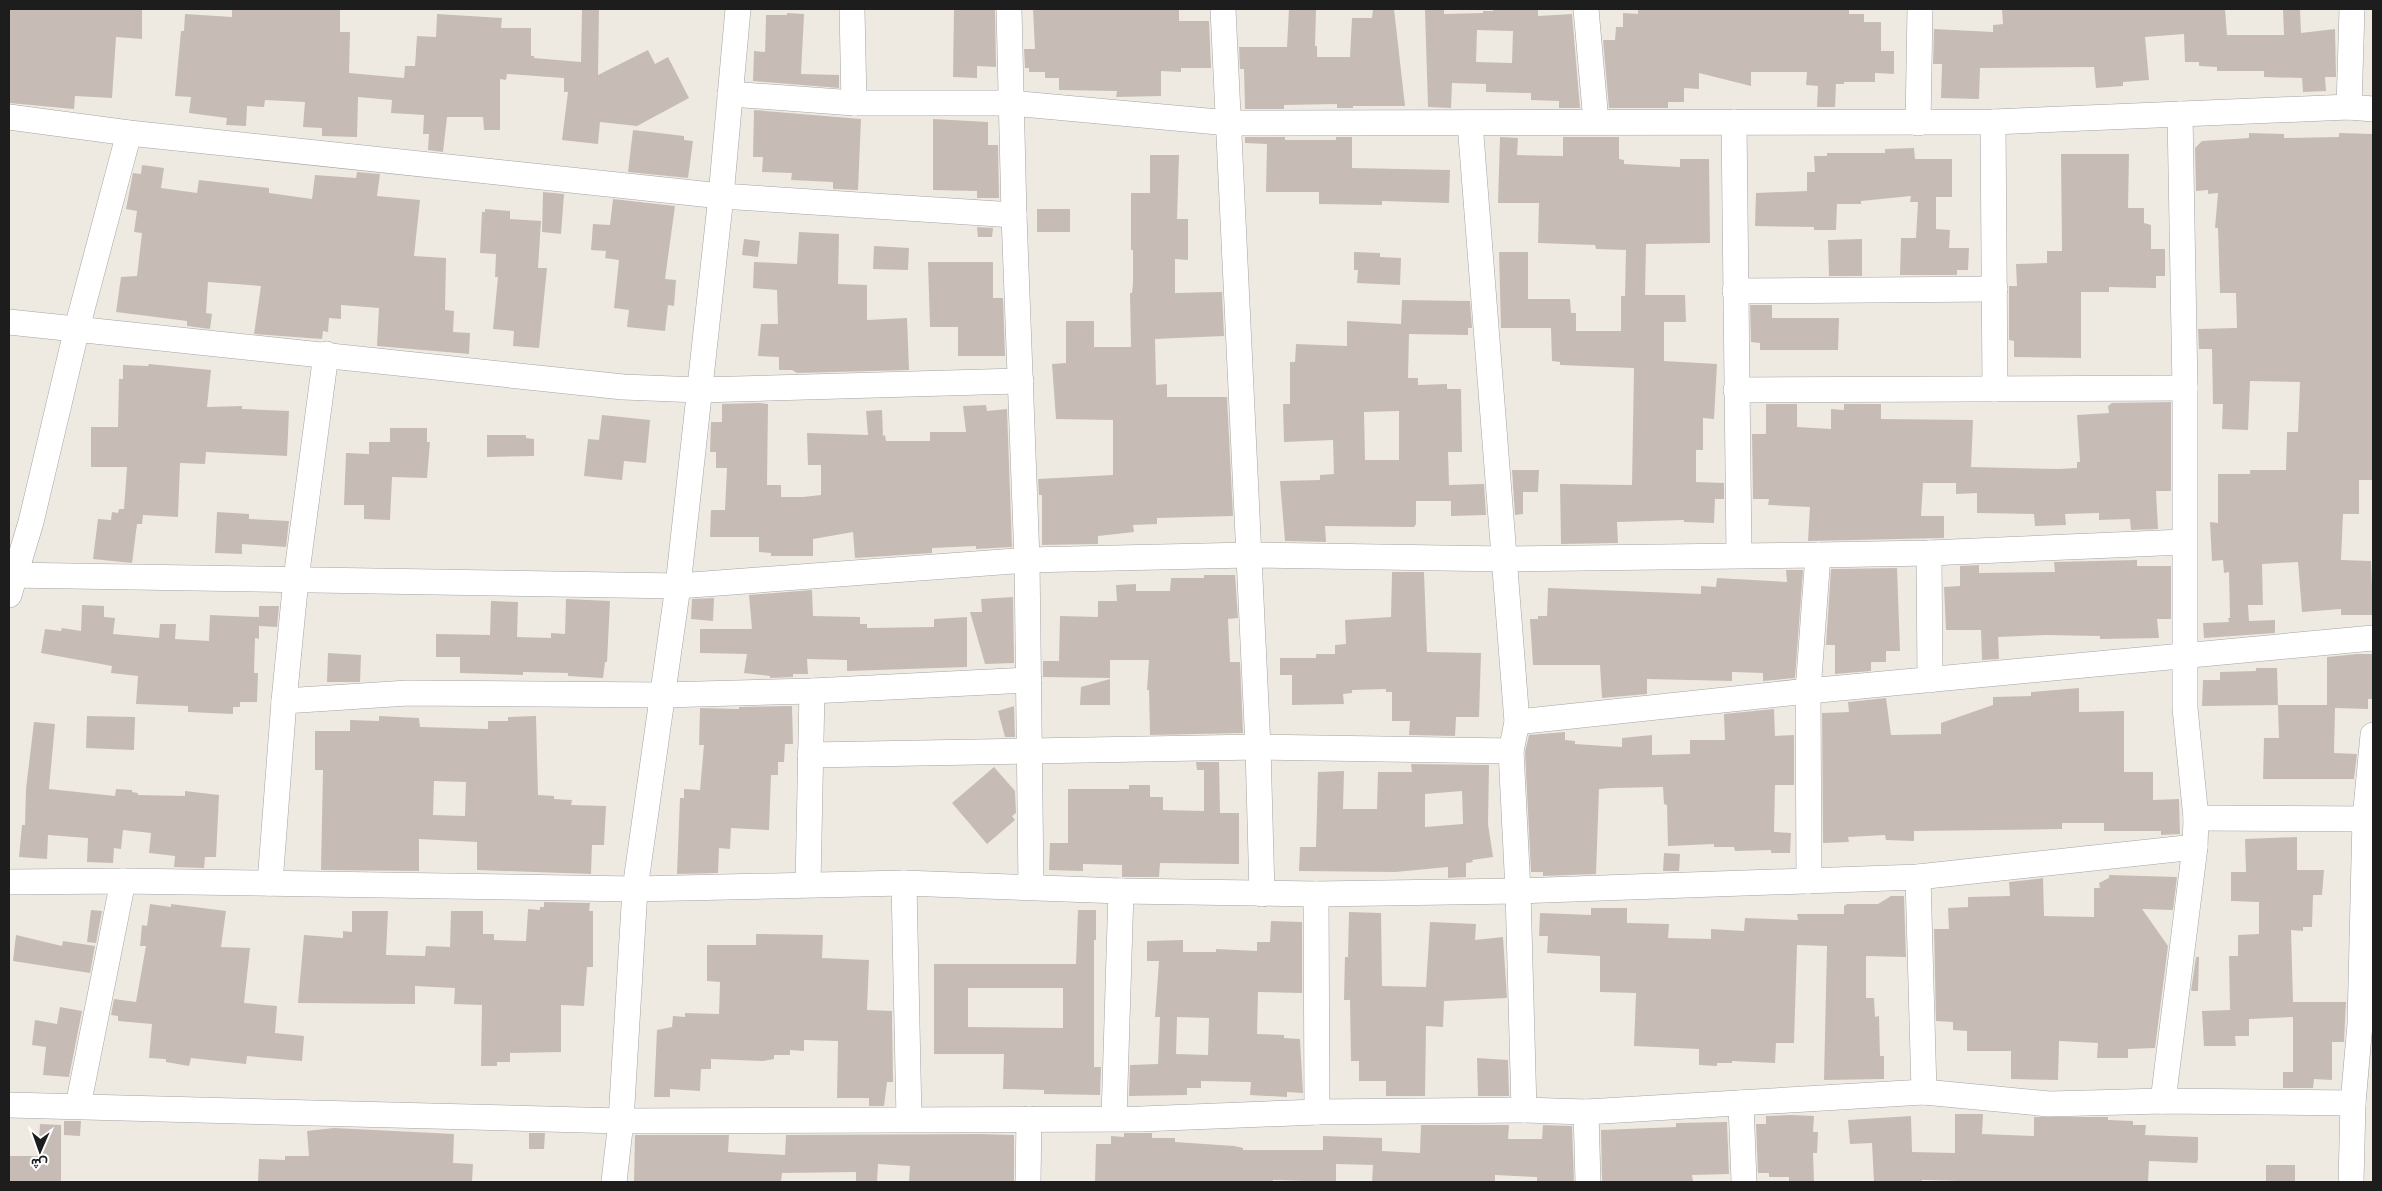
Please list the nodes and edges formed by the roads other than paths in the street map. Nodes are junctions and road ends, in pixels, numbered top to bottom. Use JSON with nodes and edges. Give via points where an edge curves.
{"nodes":[{"id":1,"x":738,"y":9,"type":"edge"},
{"id":2,"x":852,"y":9,"type":"edge"},
{"id":3,"x":1009,"y":9,"type":"edge"},
{"id":4,"x":1223,"y":9,"type":"edge"},
{"id":5,"x":1586,"y":9,"type":"edge"},
{"id":6,"x":1920,"y":9,"type":"edge"},
{"id":7,"x":2352,"y":9,"type":"edge"},
{"id":8,"x":730,"y":94,"type":"junction"},
{"id":9,"x":854,"y":103,"type":"junction"},
{"id":10,"x":1010,"y":103,"type":"junction"},
{"id":11,"x":2349,"y":107,"type":"junction"},
{"id":12,"x":2373,"y":108,"type":"edge"},
{"id":13,"x":2180,"y":114,"type":"junction"},
{"id":14,"x":9,"y":117,"type":"edge"},
{"id":15,"x":1596,"y":122,"type":"junction"},
{"id":16,"x":1734,"y":122,"type":"junction"},
{"id":17,"x":1994,"y":122,"type":"junction"},
{"id":18,"x":1229,"y":123,"type":"junction"},
{"id":19,"x":1470,"y":123,"type":"junction"},
{"id":20,"x":1918,"y":123,"type":"junction"},
{"id":21,"x":129,"y":133,"type":"junction"},
{"id":22,"x":721,"y":196,"type":"junction"},
{"id":23,"x":1014,"y":215,"type":"junction"},
{"id":24,"x":1995,"y":290,"type":"junction"},
{"id":25,"x":1735,"y":291,"type":"junction"},
{"id":26,"x":9,"y":322,"type":"edge"},
{"id":27,"x":77,"y":328,"type":"junction"},
{"id":28,"x":326,"y":354,"type":"junction"},
{"id":29,"x":1021,"y":381,"type":"junction"},
{"id":30,"x":2185,"y":388,"type":"junction"},
{"id":31,"x":1995,"y":389,"type":"junction"},
{"id":32,"x":699,"y":390,"type":"junction"},
{"id":33,"x":1736,"y":390,"type":"junction"},
{"id":34,"x":2184,"y":542,"type":"junction"},
{"id":35,"x":1929,"y":553,"type":"junction"},
{"id":36,"x":1249,"y":555,"type":"junction"},
{"id":37,"x":1739,"y":556,"type":"junction"},
{"id":38,"x":1818,"y":556,"type":"junction"},
{"id":39,"x":1027,"y":560,"type":"junction"},
{"id":40,"x":1505,"y":560,"type":"junction"},
{"id":41,"x":296,"y":579,"type":"junction"},
{"id":42,"x":11,"y":582,"type":"edge"},
{"id":43,"x":678,"y":586,"type":"junction"},
{"id":44,"x":2373,"y":638,"type":"edge"},
{"id":45,"x":2186,"y":656,"type":"junction"},
{"id":46,"x":1029,"y":680,"type":"junction"},
{"id":47,"x":1930,"y":680,"type":"junction"},
{"id":48,"x":812,"y":691,"type":"junction"},
{"id":49,"x":1808,"y":691,"type":"junction"},
{"id":50,"x":662,"y":695,"type":"junction"},
{"id":51,"x":284,"y":701,"type":"junction"},
{"id":52,"x":1517,"y":722,"type":"junction"},
{"id":53,"x":2373,"y":735,"type":"edge"},
{"id":54,"x":1258,"y":747,"type":"junction"},
{"id":55,"x":1511,"y":751,"type":"junction"},
{"id":56,"x":1030,"y":752,"type":"junction"},
{"id":57,"x":810,"y":755,"type":"junction"},
{"id":58,"x":2196,"y":818,"type":"junction"},
{"id":59,"x":2369,"y":819,"type":"edge"},
{"id":60,"x":2195,"y":847,"type":"junction"},
{"id":61,"x":1918,"y":876,"type":"junction"},
{"id":62,"x":123,"y":881,"type":"junction"},
{"id":63,"x":1809,"y":881,"type":"junction"},
{"id":64,"x":9,"y":882,"type":"edge"},
{"id":65,"x":270,"y":883,"type":"junction"},
{"id":66,"x":904,"y":883,"type":"junction"},
{"id":67,"x":808,"y":884,"type":"junction"},
{"id":68,"x":1031,"y":886,"type":"junction"},
{"id":69,"x":634,"y":889,"type":"junction"},
{"id":70,"x":1121,"y":891,"type":"junction"},
{"id":71,"x":1518,"y":891,"type":"junction"},
{"id":72,"x":1262,"y":894,"type":"junction"},
{"id":73,"x":1316,"y":894,"type":"junction"},
{"id":74,"x":2367,"y":1024,"type":"edge"},
{"id":75,"x":1924,"y":1092,"type":"junction"},
{"id":76,"x":2163,"y":1101,"type":"junction"},
{"id":77,"x":1741,"y":1103,"type":"junction"},
{"id":78,"x":2353,"y":1104,"type":"junction"},
{"id":79,"x":9,"y":1105,"type":"edge"},
{"id":80,"x":78,"y":1106,"type":"junction"},
{"id":81,"x":1524,"y":1110,"type":"junction"},
{"id":82,"x":1317,"y":1112,"type":"junction"},
{"id":83,"x":1586,"y":1112,"type":"junction"},
{"id":84,"x":1114,"y":1118,"type":"junction"},
{"id":85,"x":909,"y":1119,"type":"junction"},
{"id":86,"x":1029,"y":1119,"type":"junction"},
{"id":87,"x":621,"y":1121,"type":"junction"},
{"id":88,"x":614,"y":1182,"type":"edge"},
{"id":89,"x":1028,"y":1182,"type":"edge"},
{"id":90,"x":1588,"y":1182,"type":"edge"},
{"id":91,"x":1744,"y":1182,"type":"edge"},
{"id":92,"x":2351,"y":1182,"type":"edge"}],
"edges":[{"from":1,"to":8,"type":"street"},
{"from":2,"to":9,"type":"street"},
{"from":3,"to":10,"type":"street"},
{"from":4,"to":18,"type":"street"},
{"from":5,"to":15,"type":"street"},
{"from":6,"to":20,"type":"street"},
{"from":7,"to":11,"type":"street"},
{"from":8,"to":9,"type":"street"},
{"from":8,"to":22,"type":"street"},
{"from":9,"to":10,"type":"street"},
{"from":10,"to":18,"type":"street"},
{"from":10,"to":23,"type":"street"},
{"from":11,"to":12,"type":"street"},
{"from":11,"to":13,"type":"street"},
{"from":13,"to":17,"type":"street"},
{"from":13,"to":30,"type":"street"},
{"from":14,"to":21,"type":"street"},
{"from":15,"to":16,"type":"street"},
{"from":15,"to":19,"type":"street"},
{"from":16,"to":20,"type":"street"},
{"from":16,"to":25,"type":"street"},
{"from":17,"to":20,"type":"street"},
{"from":17,"to":24,"type":"street"},
{"from":18,"to":19,"type":"street"},
{"from":18,"to":36,"type":"street"},
{"from":19,"to":40,"type":"street"},
{"from":21,"to":22,"type":"street"},
{"from":21,"to":27,"type":"street"},
{"from":22,"to":23,"type":"street"},
{"from":22,"to":32,"type":"street"},
{"from":23,"to":29,"type":"street"},
{"from":24,"to":25,"type":"street"},
{"from":24,"to":31,"type":"street"},
{"from":25,"to":33,"type":"street"},
{"from":26,"to":27,"type":"street"},
{"from":27,"to":28,"type":"street"},
{"from":27,"to":42,"type":"street","via":[[31,522]]},
{"from":28,"to":32,"type":"street","via":[[622,387]]},
{"from":28,"to":41,"type":"street"},
{"from":29,"to":32,"type":"street"},
{"from":29,"to":39,"type":"street"},
{"from":30,"to":31,"type":"street"},
{"from":30,"to":34,"type":"street"},
{"from":31,"to":33,"type":"street"},
{"from":32,"to":43,"type":"street"},
{"from":33,"to":37,"type":"street"},
{"from":34,"to":35,"type":"street"},
{"from":34,"to":45,"type":"street"},
{"from":35,"to":38,"type":"street"},
{"from":35,"to":47,"type":"street"},
{"from":36,"to":39,"type":"street"},
{"from":36,"to":40,"type":"street"},
{"from":36,"to":54,"type":"street"},
{"from":37,"to":38,"type":"street"},
{"from":37,"to":40,"type":"street"},
{"from":38,"to":49,"type":"street"},
{"from":39,"to":43,"type":"street"},
{"from":39,"to":46,"type":"street"},
{"from":40,"to":52,"type":"street"},
{"from":41,"to":42,"type":"street"},
{"from":41,"to":43,"type":"street"},
{"from":41,"to":51,"type":"street"},
{"from":43,"to":50,"type":"street"},
{"from":44,"to":45,"type":"street"},
{"from":45,"to":47,"type":"street"},
{"from":45,"to":58,"type":"street","via":[[2184,708]]},
{"from":46,"to":48,"type":"street"},
{"from":46,"to":56,"type":"street"},
{"from":47,"to":49,"type":"street"},
{"from":48,"to":50,"type":"street"},
{"from":48,"to":57,"type":"street"},
{"from":49,"to":52,"type":"street"},
{"from":49,"to":63,"type":"street"},
{"from":50,"to":51,"type":"street","via":[[408,693]]},
{"from":50,"to":69,"type":"street"},
{"from":51,"to":65,"type":"street"},
{"from":52,"to":55,"type":"street"},
{"from":53,"to":59,"type":"street"},
{"from":54,"to":55,"type":"street"},
{"from":54,"to":56,"type":"street"},
{"from":54,"to":72,"type":"street"},
{"from":55,"to":71,"type":"street"},
{"from":56,"to":57,"type":"street"},
{"from":56,"to":68,"type":"street"},
{"from":57,"to":67,"type":"street"},
{"from":58,"to":59,"type":"street"},
{"from":58,"to":60,"type":"street"},
{"from":59,"to":74,"type":"street"},
{"from":60,"to":61,"type":"street"},
{"from":60,"to":76,"type":"street"},
{"from":61,"to":63,"type":"street"},
{"from":61,"to":75,"type":"street"},
{"from":62,"to":64,"type":"street"},
{"from":62,"to":65,"type":"street"},
{"from":62,"to":80,"type":"street"},
{"from":63,"to":71,"type":"street"},
{"from":65,"to":69,"type":"street"},
{"from":66,"to":67,"type":"street"},
{"from":66,"to":68,"type":"street"},
{"from":66,"to":85,"type":"street"},
{"from":67,"to":69,"type":"street"},
{"from":68,"to":70,"type":"street"},
{"from":69,"to":87,"type":"street"},
{"from":70,"to":72,"type":"street"},
{"from":70,"to":84,"type":"street"},
{"from":71,"to":73,"type":"street"},
{"from":71,"to":81,"type":"street"},
{"from":72,"to":73,"type":"street"},
{"from":73,"to":82,"type":"street"},
{"from":74,"to":78,"type":"street"},
{"from":75,"to":76,"type":"street","via":[[2049,1104]]},
{"from":75,"to":77,"type":"street"},
{"from":76,"to":78,"type":"street"},
{"from":77,"to":83,"type":"street"},
{"from":77,"to":91,"type":"street"},
{"from":78,"to":92,"type":"street"},
{"from":79,"to":80,"type":"street"},
{"from":80,"to":87,"type":"street"},
{"from":81,"to":82,"type":"street"},
{"from":81,"to":83,"type":"street"},
{"from":82,"to":84,"type":"street"},
{"from":83,"to":90,"type":"street"},
{"from":84,"to":86,"type":"street"},
{"from":85,"to":86,"type":"street"},
{"from":85,"to":87,"type":"street"},
{"from":86,"to":89,"type":"street"},
{"from":87,"to":88,"type":"street"}]}
